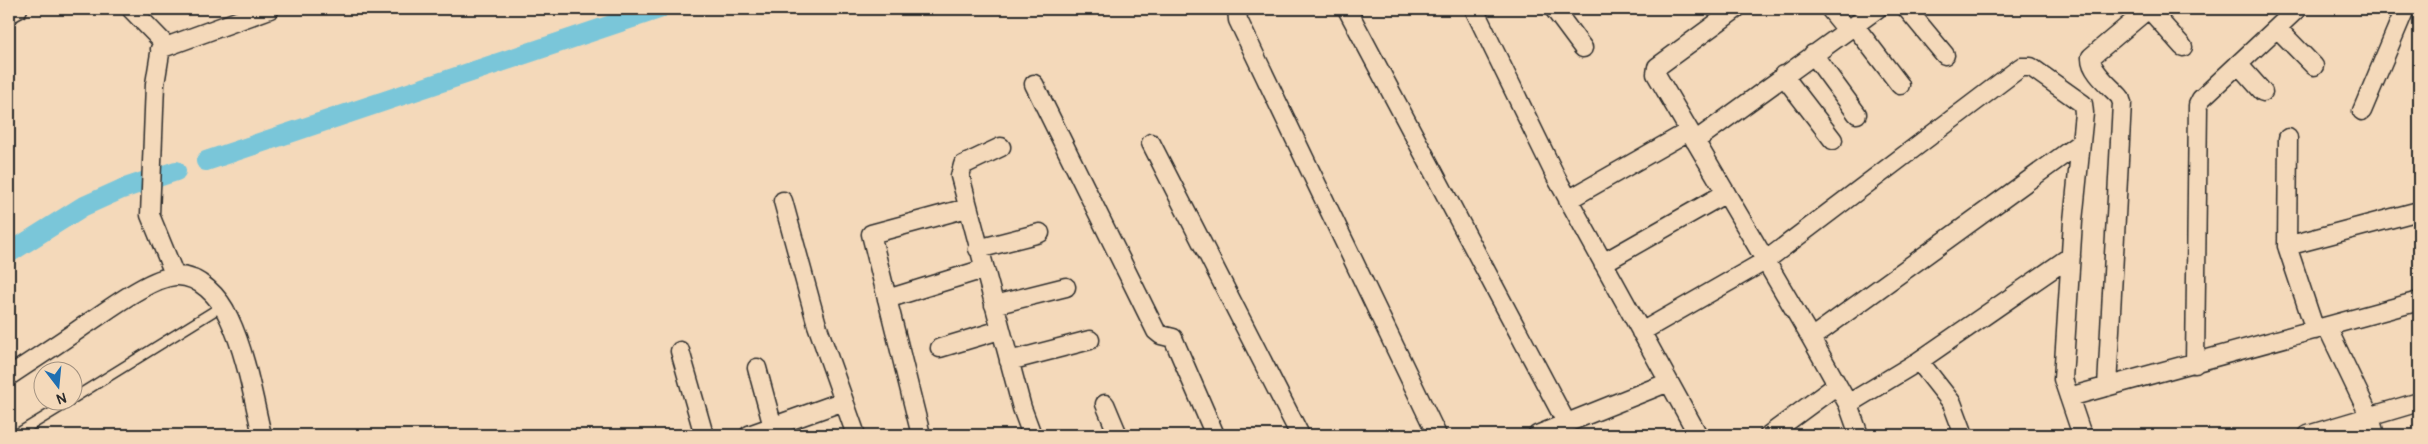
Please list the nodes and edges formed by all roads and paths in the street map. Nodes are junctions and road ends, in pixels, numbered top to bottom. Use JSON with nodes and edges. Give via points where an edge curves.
{"nodes":[{"id":1,"x":18,"y":9,"type":"edge"},
{"id":2,"x":131,"y":9,"type":"edge"},
{"id":3,"x":270,"y":9,"type":"edge"},
{"id":4,"x":1236,"y":9,"type":"edge"},
{"id":5,"x":1347,"y":9,"type":"edge"},
{"id":6,"x":1474,"y":9,"type":"edge"},
{"id":7,"x":1554,"y":9,"type":"edge"},
{"id":8,"x":1736,"y":9,"type":"edge"},
{"id":9,"x":1830,"y":9,"type":"edge"},
{"id":10,"x":1877,"y":9,"type":"edge"},
{"id":11,"x":1907,"y":9,"type":"edge"},
{"id":12,"x":2148,"y":9,"type":"edge"},
{"id":13,"x":2297,"y":9,"type":"edge"},
{"id":14,"x":2405,"y":9,"type":"edge"},
{"id":15,"x":9,"y":14,"type":"edge"},
{"id":16,"x":1850,"y":28,"type":"junction"},
{"id":17,"x":2277,"y":28,"type":"junction"},
{"id":18,"x":2183,"y":47,"type":"dead end"},
{"id":19,"x":1583,"y":48,"type":"dead end"},
{"id":20,"x":160,"y":49,"type":"junction"},
{"id":21,"x":1813,"y":54,"type":"junction"},
{"id":22,"x":1945,"y":55,"type":"dead end"},
{"id":23,"x":2238,"y":64,"type":"junction"},
{"id":24,"x":2314,"y":66,"type":"dead end"},
{"id":25,"x":1784,"y":75,"type":"junction"},
{"id":26,"x":1034,"y":84,"type":"dead end"},
{"id":27,"x":1900,"y":85,"type":"dead end"},
{"id":28,"x":2263,"y":92,"type":"dead end"},
{"id":29,"x":2362,"y":110,"type":"dead end"},
{"id":30,"x":1857,"y":114,"type":"dead end"},
{"id":31,"x":1692,"y":136,"type":"junction"},
{"id":32,"x":2288,"y":138,"type":"dead end"},
{"id":33,"x":1833,"y":140,"type":"dead end"},
{"id":34,"x":1151,"y":142,"type":"dead end"},
{"id":35,"x":2080,"y":143,"type":"junction"},
{"id":36,"x":1001,"y":147,"type":"dead end"},
{"id":37,"x":1726,"y":194,"type":"junction"},
{"id":38,"x":1568,"y":200,"type":"junction"},
{"id":39,"x":782,"y":201,"type":"dead end"},
{"id":40,"x":967,"y":208,"type":"junction"},
{"id":41,"x":2419,"y":210,"type":"edge"},
{"id":42,"x":1040,"y":234,"type":"dead end"},
{"id":43,"x":2287,"y":246,"type":"junction"},
{"id":44,"x":978,"y":249,"type":"junction"},
{"id":45,"x":2071,"y":256,"type":"junction"},
{"id":46,"x":1765,"y":261,"type":"junction"},
{"id":47,"x":1603,"y":263,"type":"junction"},
{"id":48,"x":984,"y":269,"type":"junction"},
{"id":49,"x":175,"y":276,"type":"junction"},
{"id":50,"x":1066,"y":287,"type":"dead end"},
{"id":51,"x":887,"y":299,"type":"junction"},
{"id":52,"x":2419,"y":301,"type":"edge"},
{"id":53,"x":994,"y":305,"type":"junction"},
{"id":54,"x":222,"y":306,"type":"junction"},
{"id":55,"x":2321,"y":329,"type":"junction"},
{"id":56,"x":1000,"y":330,"type":"junction"},
{"id":57,"x":1641,"y":332,"type":"junction"},
{"id":58,"x":1811,"y":338,"type":"junction"},
{"id":59,"x":1090,"y":340,"type":"dead end"},
{"id":60,"x":940,"y":348,"type":"dead end"},
{"id":61,"x":680,"y":351,"type":"dead end"},
{"id":62,"x":1009,"y":361,"type":"junction"},
{"id":63,"x":1919,"y":361,"type":"junction"},
{"id":64,"x":2195,"y":364,"type":"junction"},
{"id":65,"x":757,"y":368,"type":"dead end"},
{"id":66,"x":9,"y":376,"type":"edge"},
{"id":67,"x":1669,"y":382,"type":"junction"},
{"id":68,"x":1837,"y":385,"type":"junction"},
{"id":69,"x":2107,"y":387,"type":"junction"},
{"id":70,"x":82,"y":393,"type":"edge"},
{"id":71,"x":2069,"y":397,"type":"junction"},
{"id":72,"x":844,"y":401,"type":"junction"},
{"id":73,"x":2419,"y":402,"type":"edge"},
{"id":74,"x":1105,"y":404,"type":"dead end"},
{"id":75,"x":1848,"y":404,"type":"junction"},
{"id":76,"x":53,"y":412,"type":"edge"},
{"id":77,"x":2370,"y":417,"type":"junction"},
{"id":78,"x":1576,"y":426,"type":"edge"},
{"id":79,"x":773,"y":427,"type":"junction"},
{"id":80,"x":15,"y":435,"type":"edge"},
{"id":81,"x":262,"y":435,"type":"edge"},
{"id":82,"x":704,"y":435,"type":"edge"},
{"id":83,"x":749,"y":435,"type":"edge"},
{"id":84,"x":856,"y":435,"type":"edge"},
{"id":85,"x":921,"y":435,"type":"edge"},
{"id":86,"x":1032,"y":435,"type":"edge"},
{"id":87,"x":1118,"y":435,"type":"edge"},
{"id":88,"x":1215,"y":435,"type":"edge"},
{"id":89,"x":1300,"y":435,"type":"edge"},
{"id":90,"x":1437,"y":435,"type":"edge"},
{"id":91,"x":1537,"y":435,"type":"edge"},
{"id":92,"x":1698,"y":435,"type":"edge"},
{"id":93,"x":1769,"y":435,"type":"edge"},
{"id":94,"x":1859,"y":435,"type":"edge"},
{"id":95,"x":1964,"y":435,"type":"edge"},
{"id":96,"x":2082,"y":435,"type":"edge"},
{"id":97,"x":2308,"y":435,"type":"edge"},
{"id":98,"x":2375,"y":435,"type":"edge"}],
"edges":[{"from":1,"to":15,"type":"street"},
{"from":2,"to":20,"type":"street","via":[[162,41]]},
{"from":3,"to":20,"type":"street"},
{"from":4,"to":90,"type":"street","via":[[1238,20]]},
{"from":5,"to":78,"type":"street"},
{"from":6,"to":38,"type":"street"},
{"from":7,"to":19,"type":"street"},
{"from":8,"to":31,"type":"street","via":[[1657,66],[1656,74]]},
{"from":9,"to":16,"type":"street"},
{"from":10,"to":16,"type":"street"},
{"from":11,"to":22,"type":"street"},
{"from":12,"to":18,"type":"street"},
{"from":12,"to":69,"type":"street","via":[[2091,57],[2090,63],[2122,103]]},
{"from":13,"to":17,"type":"street"},
{"from":14,"to":29,"type":"street"},
{"from":16,"to":21,"type":"street"},
{"from":16,"to":27,"type":"street"},
{"from":17,"to":23,"type":"street"},
{"from":17,"to":24,"type":"street"},
{"from":20,"to":49,"type":"street","via":[[155,84],[150,215]]},
{"from":21,"to":25,"type":"street"},
{"from":21,"to":30,"type":"street"},
{"from":23,"to":28,"type":"street"},
{"from":23,"to":64,"type":"street","via":[[2198,105]]},
{"from":25,"to":31,"type":"street"},
{"from":25,"to":33,"type":"street"},
{"from":26,"to":88,"type":"street","via":[[1156,331],[1172,338]]},
{"from":31,"to":37,"type":"street"},
{"from":31,"to":38,"type":"street"},
{"from":32,"to":43,"type":"street"},
{"from":34,"to":89,"type":"street"},
{"from":35,"to":45,"type":"street"},
{"from":35,"to":46,"type":"street","via":[[2083,104],[2031,67],[2021,67]]},
{"from":35,"to":58,"type":"street"},
{"from":36,"to":40,"type":"street","via":[[962,167],[960,176]]},
{"from":37,"to":46,"type":"street"},
{"from":37,"to":47,"type":"street"},
{"from":38,"to":47,"type":"street"},
{"from":39,"to":72,"type":"street","via":[[817,325]]},
{"from":40,"to":44,"type":"street"},
{"from":40,"to":51,"type":"street","via":[[871,234]]},
{"from":41,"to":43,"type":"street"},
{"from":42,"to":44,"type":"street"},
{"from":43,"to":55,"type":"street"},
{"from":44,"to":48,"type":"street"},
{"from":45,"to":63,"type":"street"},
{"from":45,"to":71,"type":"street","via":[[2063,379]]},
{"from":46,"to":57,"type":"street"},
{"from":46,"to":58,"type":"street"},
{"from":47,"to":57,"type":"street"},
{"from":48,"to":51,"type":"street"},
{"from":48,"to":53,"type":"street"},
{"from":49,"to":54,"type":"street","via":[[200,282]]},
{"from":49,"to":66,"type":"street","via":[[125,298]]},
{"from":50,"to":53,"type":"street"},
{"from":51,"to":85,"type":"street"},
{"from":52,"to":55,"type":"street"},
{"from":53,"to":56,"type":"street"},
{"from":54,"to":70,"type":"lane"},
{"from":54,"to":81,"type":"street","via":[[239,347]]},
{"from":55,"to":64,"type":"street"},
{"from":55,"to":77,"type":"street"},
{"from":56,"to":60,"type":"street"},
{"from":56,"to":62,"type":"street"},
{"from":57,"to":67,"type":"street"},
{"from":58,"to":68,"type":"street"},
{"from":59,"to":62,"type":"street"},
{"from":61,"to":82,"type":"street"},
{"from":62,"to":86,"type":"street"},
{"from":63,"to":75,"type":"street"},
{"from":63,"to":95,"type":"street","via":[[1952,403]]},
{"from":64,"to":69,"type":"street"},
{"from":65,"to":79,"type":"street"},
{"from":67,"to":78,"type":"street"},
{"from":67,"to":92,"type":"street"},
{"from":68,"to":75,"type":"street"},
{"from":68,"to":93,"type":"street"},
{"from":69,"to":71,"type":"street"},
{"from":71,"to":96,"type":"street"},
{"from":72,"to":79,"type":"street"},
{"from":72,"to":84,"type":"street"},
{"from":73,"to":77,"type":"street"},
{"from":74,"to":87,"type":"street"},
{"from":75,"to":94,"type":"street"},
{"from":76,"to":80,"type":"lane"},
{"from":77,"to":97,"type":"street"},
{"from":77,"to":98,"type":"street"},
{"from":78,"to":91,"type":"street"},
{"from":79,"to":83,"type":"street"}]}
